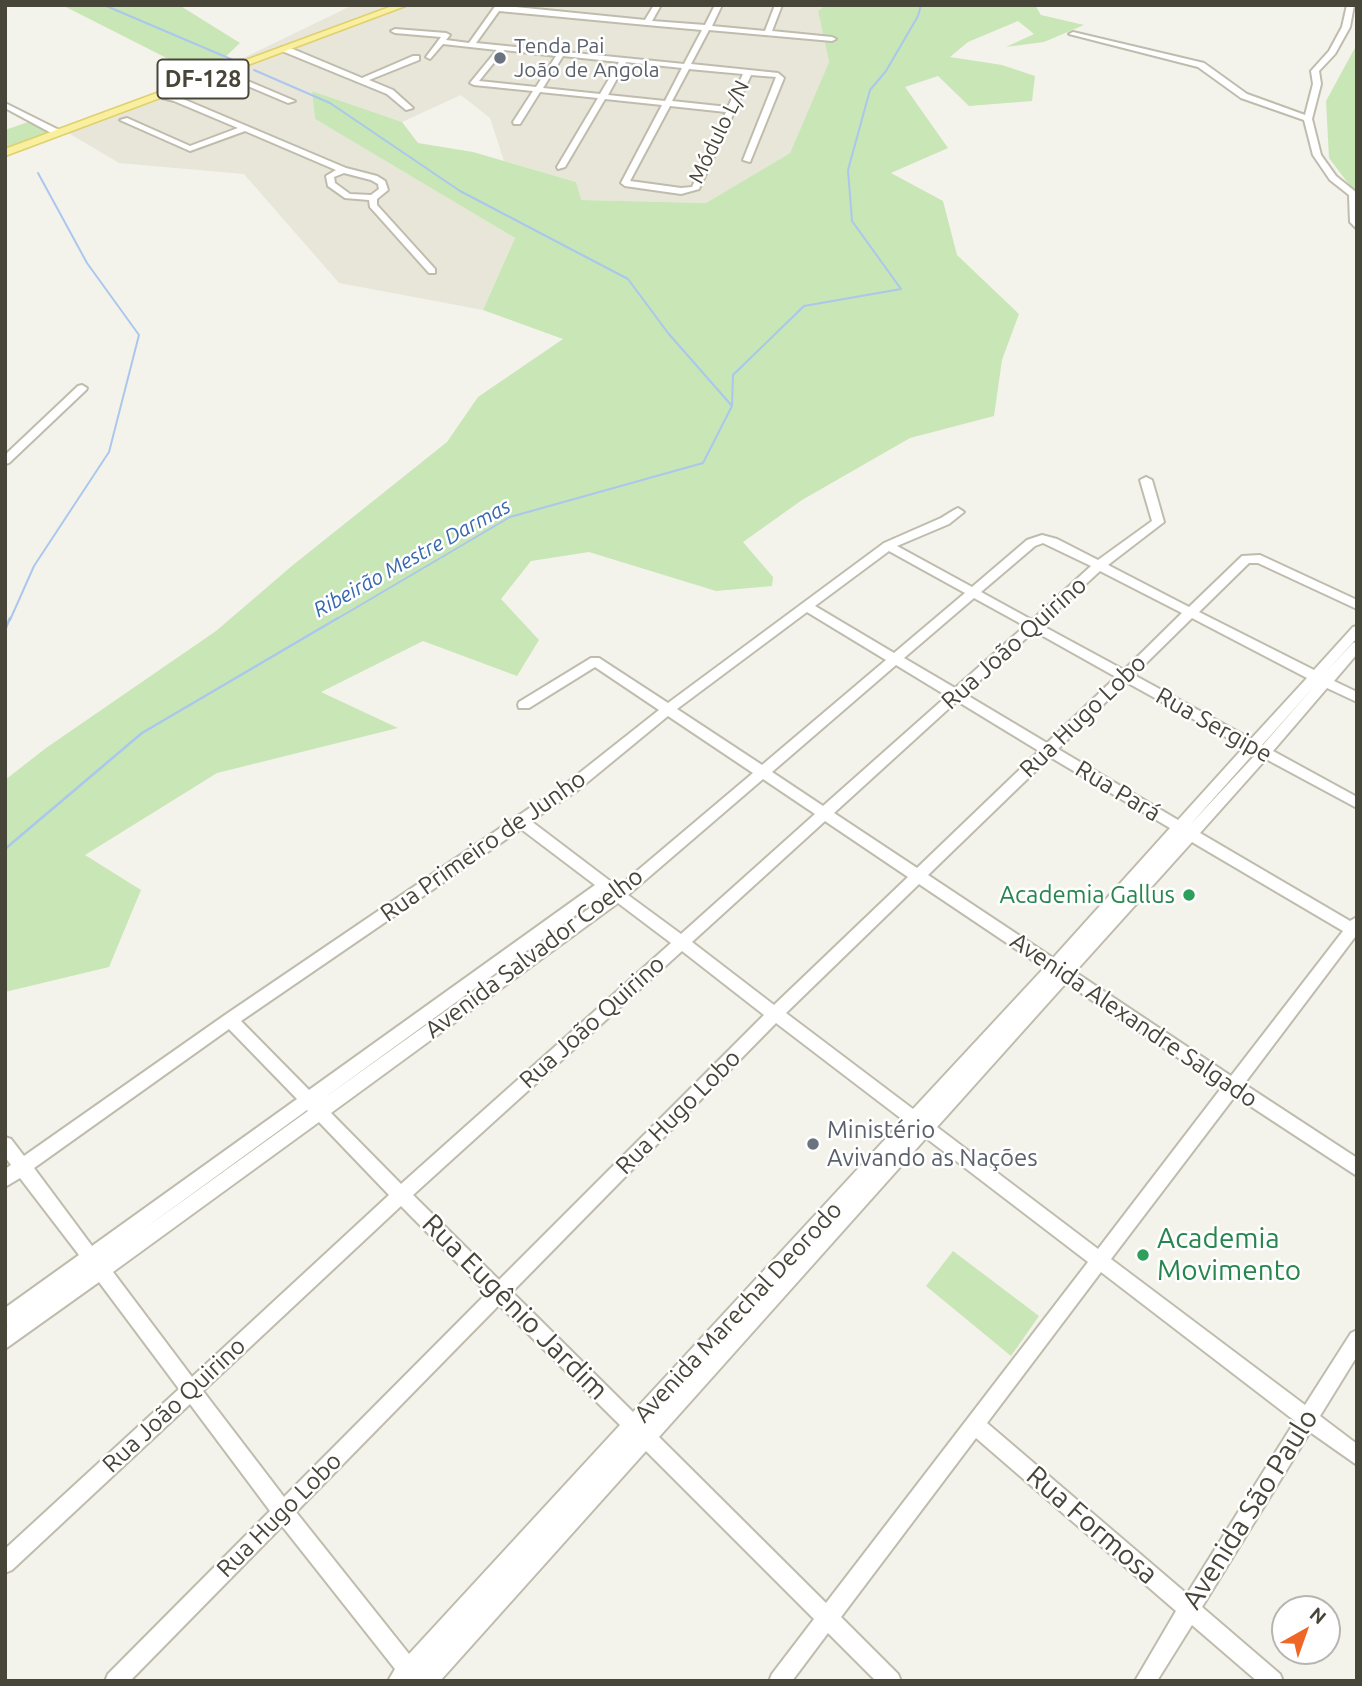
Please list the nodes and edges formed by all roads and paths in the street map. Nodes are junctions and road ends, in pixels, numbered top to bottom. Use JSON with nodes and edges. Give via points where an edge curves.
{"nodes":[{"id":1,"x":596,"y":5,"type":"edge"},
{"id":2,"x":658,"y":5,"type":"edge"},
{"id":3,"x":719,"y":5,"type":"edge"},
{"id":4,"x":779,"y":5,"type":"edge"},
{"id":5,"x":1351,"y":5,"type":"edge"},
{"id":6,"x":402,"y":6,"type":"edge"},
{"id":7,"x":499,"y":7,"type":"edge"},
{"id":8,"x":531,"y":8,"type":"edge"},
{"id":9,"x":588,"y":18,"type":"junction"},
{"id":10,"x":647,"y":23,"type":"junction"},
{"id":11,"x":706,"y":29,"type":"junction"},
{"id":12,"x":395,"y":31,"type":"dead end"},
{"id":13,"x":768,"y":33,"type":"junction"},
{"id":14,"x":1073,"y":34,"type":"dead end"},
{"id":15,"x":832,"y":38,"type":"dead end"},
{"id":16,"x":441,"y":43,"type":"junction"},
{"id":17,"x":471,"y":45,"type":"junction"},
{"id":18,"x":502,"y":48,"type":"junction"},
{"id":19,"x":285,"y":49,"type":"junction"},
{"id":20,"x":561,"y":54,"type":"junction"},
{"id":21,"x":430,"y":57,"type":"dead end"},
{"id":22,"x":416,"y":58,"type":"dead end"},
{"id":23,"x":624,"y":60,"type":"junction"},
{"id":24,"x":687,"y":66,"type":"junction"},
{"id":25,"x":748,"y":72,"type":"junction"},
{"id":26,"x":363,"y":80,"type":"junction"},
{"id":27,"x":538,"y":90,"type":"junction"},
{"id":28,"x":602,"y":97,"type":"junction"},
{"id":29,"x":154,"y":98,"type":"junction"},
{"id":30,"x":176,"y":99,"type":"junction"},
{"id":31,"x":290,"y":101,"type":"dead end"},
{"id":32,"x":666,"y":103,"type":"junction"},
{"id":33,"x":7,"y":108,"type":"edge"},
{"id":34,"x":190,"y":108,"type":"junction"},
{"id":35,"x":409,"y":108,"type":"dead end"},
{"id":36,"x":732,"y":110,"type":"junction"},
{"id":37,"x":1308,"y":119,"type":"junction"},
{"id":38,"x":124,"y":120,"type":"dead end"},
{"id":39,"x":517,"y":122,"type":"dead end"},
{"id":40,"x":239,"y":130,"type":"junction"},
{"id":41,"x":58,"y":133,"type":"junction"},
{"id":42,"x":283,"y":148,"type":"junction"},
{"id":43,"x":5,"y":153,"type":"edge"},
{"id":44,"x":1317,"y":155,"type":"junction"},
{"id":45,"x":747,"y":160,"type":"dead end"},
{"id":46,"x":561,"y":167,"type":"dead end"},
{"id":47,"x":343,"y":170,"type":"junction"},
{"id":48,"x":330,"y":176,"type":"junction"},
{"id":49,"x":1357,"y":183,"type":"edge"},
{"id":50,"x":373,"y":198,"type":"junction"},
{"id":51,"x":1357,"y":226,"type":"edge"},
{"id":52,"x":432,"y":271,"type":"dead end"},
{"id":53,"x":82,"y":388,"type":"dead end"},
{"id":54,"x":5,"y":461,"type":"edge"},
{"id":55,"x":1146,"y":480,"type":"dead end"},
{"id":56,"x":958,"y":512,"type":"dead end"},
{"id":57,"x":888,"y":546,"type":"junction"},
{"id":58,"x":1100,"y":565,"type":"junction"},
{"id":59,"x":974,"y":593,"type":"junction"},
{"id":60,"x":1357,"y":606,"type":"edge"},
{"id":61,"x":807,"y":607,"type":"junction"},
{"id":62,"x":1189,"y":612,"type":"junction"},
{"id":63,"x":1033,"y":625,"type":"junction"},
{"id":64,"x":1357,"y":630,"type":"edge"},
{"id":65,"x":1357,"y":646,"type":"edge"},
{"id":66,"x":896,"y":659,"type":"junction"},
{"id":67,"x":1124,"y":675,"type":"junction"},
{"id":68,"x":1320,"y":679,"type":"junction"},
{"id":69,"x":956,"y":695,"type":"junction"},
{"id":70,"x":1357,"y":698,"type":"edge"},
{"id":71,"x":524,"y":705,"type":"dead end"},
{"id":72,"x":666,"y":710,"type":"junction"},
{"id":73,"x":1259,"y":749,"type":"junction"},
{"id":74,"x":1048,"y":750,"type":"junction"},
{"id":75,"x":762,"y":771,"type":"junction"},
{"id":76,"x":1357,"y":803,"type":"edge"},
{"id":77,"x":825,"y":813,"type":"junction"},
{"id":78,"x":522,"y":821,"type":"junction"},
{"id":79,"x":1185,"y":831,"type":"junction"},
{"id":80,"x":917,"y":874,"type":"junction"},
{"id":81,"x":611,"y":891,"type":"junction"},
{"id":82,"x":1355,"y":928,"type":"edge"},
{"id":83,"x":680,"y":943,"type":"junction"},
{"id":84,"x":1060,"y":970,"type":"junction"},
{"id":85,"x":776,"y":1013,"type":"junction"},
{"id":86,"x":230,"y":1020,"type":"junction"},
{"id":87,"x":1233,"y":1086,"type":"junction"},
{"id":88,"x":314,"y":1106,"type":"junction"},
{"id":89,"x":921,"y":1123,"type":"junction"},
{"id":90,"x":5,"y":1144,"type":"edge"},
{"id":91,"x":22,"y":1167,"type":"junction"},
{"id":92,"x":1357,"y":1168,"type":"edge"},
{"id":93,"x":5,"y":1179,"type":"edge"},
{"id":94,"x":401,"y":1195,"type":"junction"},
{"id":95,"x":1100,"y":1259,"type":"junction"},
{"id":96,"x":95,"y":1265,"type":"junction"},
{"id":97,"x":500,"y":1292,"type":"junction"},
{"id":98,"x":5,"y":1319,"type":"edge"},
{"id":99,"x":1357,"y":1339,"type":"edge"},
{"id":100,"x":5,"y":1340,"type":"edge"},
{"id":101,"x":189,"y":1390,"type":"junction"},
{"id":102,"x":1307,"y":1418,"type":"junction"},
{"id":103,"x":974,"y":1424,"type":"junction"},
{"id":104,"x":640,"y":1431,"type":"junction"},
{"id":105,"x":1357,"y":1456,"type":"edge"},
{"id":106,"x":282,"y":1512,"type":"junction"},
{"id":107,"x":5,"y":1563,"type":"edge"},
{"id":108,"x":1189,"y":1609,"type":"junction"},
{"id":109,"x":828,"y":1618,"type":"junction"},
{"id":110,"x":408,"y":1677,"type":"edge"},
{"id":111,"x":115,"y":1681,"type":"edge"},
{"id":112,"x":426,"y":1681,"type":"edge"},
{"id":113,"x":779,"y":1681,"type":"edge"},
{"id":114,"x":891,"y":1681,"type":"edge"},
{"id":115,"x":1145,"y":1681,"type":"edge"},
{"id":116,"x":1273,"y":1681,"type":"edge"}],
"edges":[{"from":1,"to":9,"type":"street"},
{"from":2,"to":10,"type":"street"},
{"from":3,"to":11,"type":"street"},
{"from":4,"to":13,"type":"street"},
{"from":5,"to":37,"type":"street","via":[[1332,52],[1315,71],[1317,84]]},
{"from":6,"to":19,"type":"main road","name":"DF-128","number":"DF-128"},
{"from":7,"to":8,"type":"street"},
{"from":7,"to":17,"type":"street"},
{"from":8,"to":9,"type":"street"},
{"from":9,"to":10,"type":"street"},
{"from":10,"to":11,"type":"street"},
{"from":11,"to":13,"type":"street"},
{"from":11,"to":24,"type":"street"},
{"from":12,"to":16,"type":"street","via":[[446,34]]},
{"from":13,"to":15,"type":"street"},
{"from":14,"to":37,"type":"street","via":[[1201,65],[1244,96]]},
{"from":16,"to":17,"type":"street"},
{"from":16,"to":21,"type":"street"},
{"from":17,"to":18,"type":"street"},
{"from":18,"to":20,"type":"street"},
{"from":18,"to":27,"type":"street","via":[[474,83]]},
{"from":19,"to":26,"type":"street"},
{"from":19,"to":29,"type":"main road","name":"DF-128","number":"DF-128"},
{"from":20,"to":23,"type":"street"},
{"from":20,"to":27,"type":"street"},
{"from":22,"to":26,"type":"street"},
{"from":23,"to":24,"type":"street"},
{"from":23,"to":28,"type":"street"},
{"from":24,"to":25,"type":"street"},
{"from":24,"to":32,"type":"street"},
{"from":25,"to":36,"type":"street","name":"Módulo L/N"},
{"from":25,"to":45,"type":"street","via":[[780,78]]},
{"from":26,"to":35,"type":"street","via":[[390,92]]},
{"from":27,"to":28,"type":"street"},
{"from":27,"to":39,"type":"street"},
{"from":28,"to":32,"type":"street"},
{"from":28,"to":46,"type":"street"},
{"from":29,"to":30,"type":"street"},
{"from":29,"to":34,"type":"street"},
{"from":29,"to":41,"type":"main road","name":"DF-128","number":"DF-128"},
{"from":30,"to":31,"type":"street","via":[[236,78]]},
{"from":30,"to":34,"type":"street"},
{"from":32,"to":36,"type":"street"},
{"from":32,"to":36,"type":"street","name":"Módulo L/N","via":[[625,183],[695,189]]},
{"from":33,"to":41,"type":"street"},
{"from":34,"to":40,"type":"street"},
{"from":37,"to":44,"type":"street"},
{"from":38,"to":40,"type":"street","via":[[190,149]]},
{"from":40,"to":42,"type":"street"},
{"from":41,"to":43,"type":"main road","name":"DF-128","number":"DF-128"},
{"from":42,"to":47,"type":"street"},
{"from":42,"to":48,"type":"street"},
{"from":44,"to":49,"type":"street"},
{"from":44,"to":51,"type":"street","via":[[1333,178],[1353,194]]},
{"from":47,"to":48,"type":"street"},
{"from":47,"to":50,"type":"street","via":[[382,183],[384,190]]},
{"from":48,"to":50,"type":"street","via":[[331,184],[348,196]]},
{"from":50,"to":52,"type":"street","via":[[373,205]]},
{"from":53,"to":54,"type":"street"},
{"from":55,"to":58,"type":"street","name":"Rua João Quirino","via":[[1158,522]]},
{"from":56,"to":57,"type":"street","name":"Rua Primeiro de Junho"},
{"from":57,"to":59,"type":"street","name":"Rua Sergipe"},
{"from":57,"to":61,"type":"street","name":"Rua Primeiro de Junho"},
{"from":58,"to":59,"type":"street","name":"Avenida Salvador Coelho","via":[[1042,539],[1031,543]]},
{"from":58,"to":62,"type":"street"},
{"from":58,"to":63,"type":"street","name":"Rua João Quirino"},
{"from":59,"to":63,"type":"street","name":"Rua Sergipe"},
{"from":59,"to":66,"type":"street","name":"Avenida Salvador Coelho"},
{"from":60,"to":62,"type":"street","name":"Rua Hugo Lobo","via":[[1252,557]]},
{"from":61,"to":66,"type":"street","name":"Rua Pará"},
{"from":61,"to":72,"type":"street","name":"Rua Primeiro de Junho"},
{"from":62,"to":67,"type":"street","name":"Rua Hugo Lobo"},
{"from":62,"to":68,"type":"street"},
{"from":63,"to":67,"type":"street","name":"Rua Sergipe"},
{"from":63,"to":69,"type":"street","name":"Rua João Quirino"},
{"from":64,"to":68,"type":"street","name":"Avenida Marechal Deorodo"},
{"from":65,"to":68,"type":"street","name":"Avenida Marechal Deorodo"},
{"from":66,"to":69,"type":"street","name":"Rua Pará"},
{"from":66,"to":75,"type":"street","name":"Avenida Salvador Coelho"},
{"from":67,"to":73,"type":"street","name":"Rua Sergipe"},
{"from":67,"to":74,"type":"street","name":"Rua Hugo Lobo"},
{"from":68,"to":70,"type":"street"},
{"from":68,"to":73,"type":"street","name":"Avenida Marechal Deorodo"},
{"from":69,"to":74,"type":"street","name":"Rua Pará"},
{"from":69,"to":77,"type":"street","name":"Rua João Quirino"},
{"from":71,"to":72,"type":"street","name":"Avenida Alexandre Salgado","via":[[595,662]]},
{"from":72,"to":75,"type":"street","name":"Avenida Alexandre Salgado"},
{"from":72,"to":78,"type":"street","name":"Rua Primeiro de Junho"},
{"from":73,"to":76,"type":"street","name":"Rua Sergipe"},
{"from":73,"to":79,"type":"street","name":"Avenida Marechal Deorodo"},
{"from":74,"to":79,"type":"street","name":"Rua Pará"},
{"from":74,"to":80,"type":"street","name":"Rua Hugo Lobo"},
{"from":75,"to":77,"type":"street","name":"Avenida Alexandre Salgado"},
{"from":75,"to":81,"type":"street","name":"Avenida Salvador Coelho"},
{"from":77,"to":80,"type":"street","name":"Avenida Alexandre Salgado"},
{"from":77,"to":83,"type":"street","name":"Rua João Quirino"},
{"from":78,"to":81,"type":"street"},
{"from":78,"to":86,"type":"street","name":"Rua Primeiro de Junho"},
{"from":79,"to":82,"type":"street","name":"Rua Pará"},
{"from":79,"to":84,"type":"street","name":"Avenida Marechal Deorodo"},
{"from":80,"to":84,"type":"street","name":"Avenida Alexandre Salgado"},
{"from":80,"to":85,"type":"street","name":"Rua Hugo Lobo"},
{"from":81,"to":83,"type":"street"},
{"from":81,"to":88,"type":"street","name":"Avenida Salvador Coelho"},
{"from":82,"to":87,"type":"street"},
{"from":83,"to":85,"type":"street"},
{"from":83,"to":94,"type":"street","name":"Rua João Quirino"},
{"from":84,"to":87,"type":"street","name":"Avenida Alexandre Salgado"},
{"from":84,"to":89,"type":"street","name":"Avenida Marechal Deorodo"},
{"from":85,"to":89,"type":"street"},
{"from":85,"to":97,"type":"street","name":"Rua Hugo Lobo"},
{"from":86,"to":88,"type":"street","name":"Rua Eugênio Jardim"},
{"from":86,"to":91,"type":"street","name":"Rua Primeiro de Junho"},
{"from":87,"to":92,"type":"street","name":"Avenida Alexandre Salgado"},
{"from":87,"to":95,"type":"street"},
{"from":88,"to":94,"type":"street","name":"Rua Eugênio Jardim"},
{"from":88,"to":96,"type":"street","name":"Avenida Salvador Coelho"},
{"from":89,"to":95,"type":"street"},
{"from":89,"to":104,"type":"street","name":"Avenida Marechal Deorodo"},
{"from":90,"to":91,"type":"street"},
{"from":91,"to":93,"type":"street","name":"Rua Primeiro de Junho"},
{"from":91,"to":96,"type":"street"},
{"from":94,"to":97,"type":"street","name":"Rua Eugênio Jardim"},
{"from":94,"to":101,"type":"street","name":"Rua João Quirino"},
{"from":95,"to":102,"type":"street"},
{"from":95,"to":103,"type":"street"},
{"from":96,"to":98,"type":"street","name":"Avenida Salvador Coelho"},
{"from":96,"to":100,"type":"street","name":"Avenida Salvador Coelho"},
{"from":96,"to":101,"type":"street"},
{"from":97,"to":104,"type":"street","name":"Rua Eugênio Jardim"},
{"from":97,"to":106,"type":"street","name":"Rua Hugo Lobo"},
{"from":99,"to":102,"type":"street","name":"Avenida São Paulo"},
{"from":101,"to":106,"type":"street"},
{"from":101,"to":107,"type":"street","name":"Rua João Quirino"},
{"from":102,"to":105,"type":"street"},
{"from":102,"to":108,"type":"street","name":"Avenida São Paulo"},
{"from":103,"to":108,"type":"street","name":"Rua Formosa"},
{"from":103,"to":109,"type":"street"},
{"from":104,"to":109,"type":"street","name":"Rua Eugênio Jardim"},
{"from":104,"to":110,"type":"street","name":"Avenida Marechal Deorodo"},
{"from":104,"to":112,"type":"street","name":"Avenida Marechal Deorodo"},
{"from":106,"to":110,"type":"street"},
{"from":106,"to":111,"type":"street","name":"Rua Hugo Lobo"},
{"from":108,"to":115,"type":"street","name":"Avenida São Paulo"},
{"from":108,"to":116,"type":"street","name":"Rua Formosa"},
{"from":109,"to":113,"type":"street"},
{"from":109,"to":114,"type":"street","name":"Rua Eugênio Jardim"}]}
